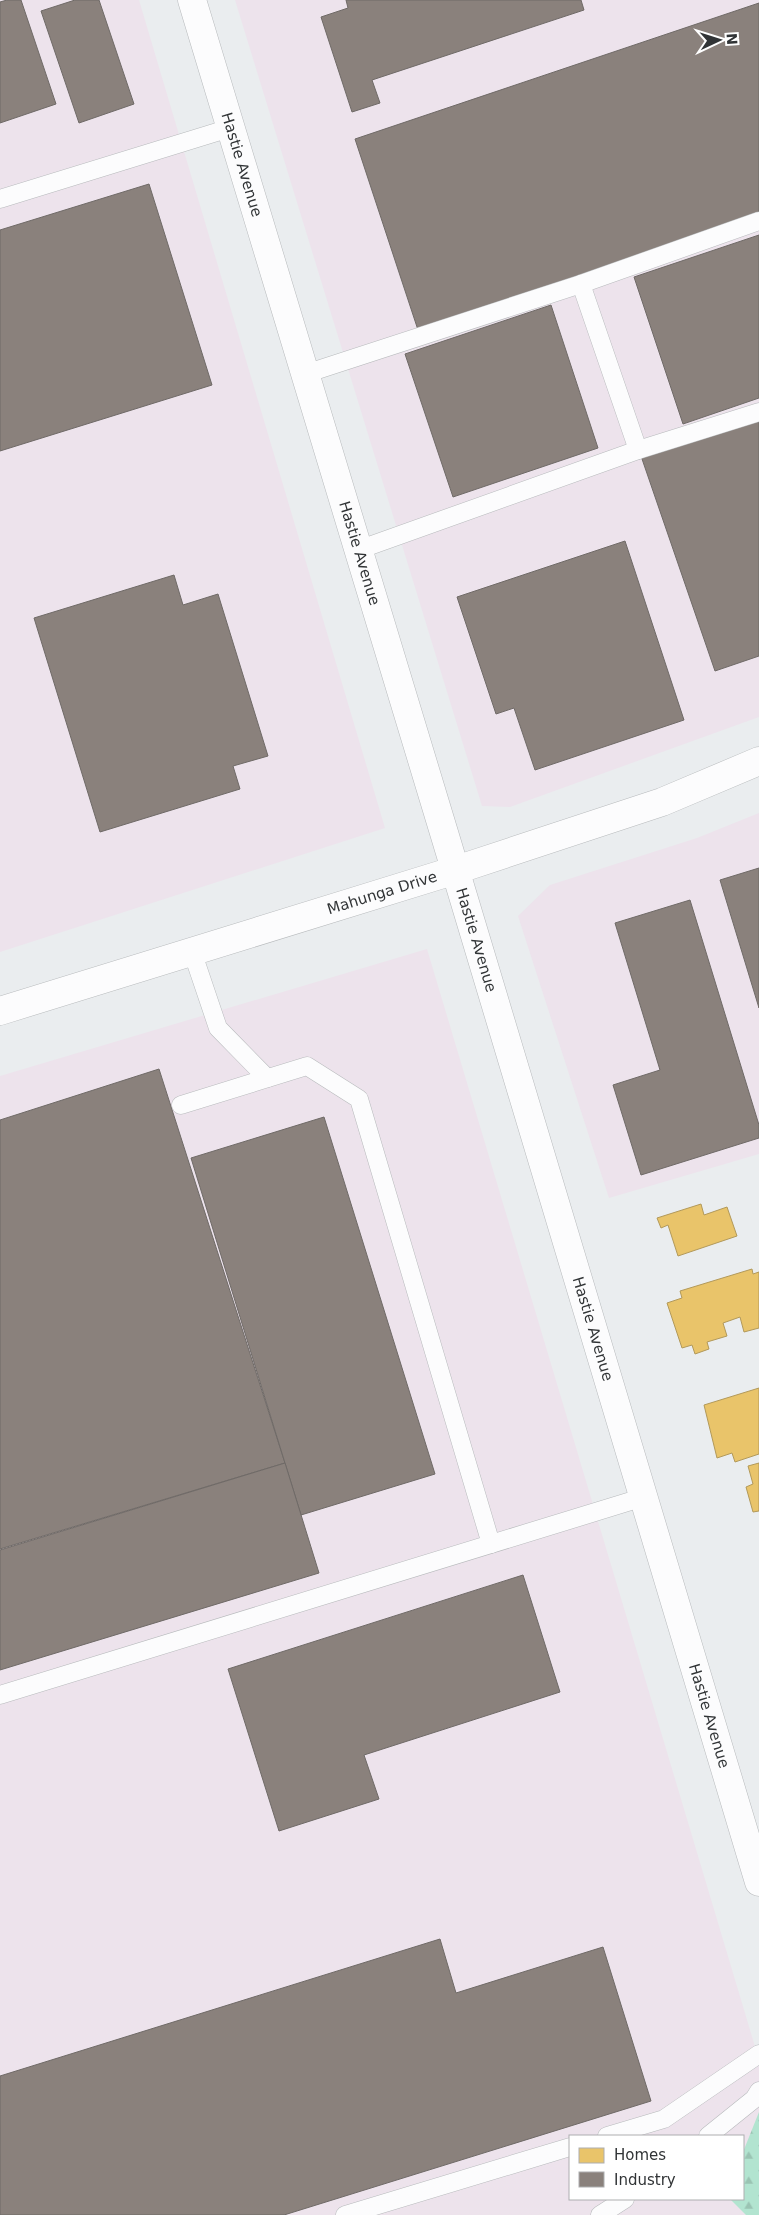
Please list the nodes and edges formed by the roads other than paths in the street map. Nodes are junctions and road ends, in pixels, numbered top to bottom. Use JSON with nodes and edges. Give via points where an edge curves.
{"nodes":[{"id":1,"x":192,"y":0,"type":"edge"},
{"id":2,"x":230,"y":128,"type":"junction"},
{"id":3,"x":0,"y":199,"type":"edge"},
{"id":4,"x":759,"y":221,"type":"edge"},
{"id":5,"x":581,"y":284,"type":"junction"},
{"id":6,"x":305,"y":374,"type":"junction"},
{"id":7,"x":759,"y":412,"type":"edge"},
{"id":8,"x":638,"y":450,"type":"junction"},
{"id":9,"x":358,"y":550,"type":"junction"},
{"id":10,"x":759,"y":761,"type":"edge"},
{"id":11,"x":456,"y":870,"type":"junction"},
{"id":12,"x":192,"y":951,"type":"junction"},
{"id":13,"x":0,"y":1011,"type":"edge"},
{"id":14,"x":267,"y":1078,"type":"junction"},
{"id":15,"x":181,"y":1105,"type":"dead end"},
{"id":16,"x":644,"y":1497,"type":"junction"},
{"id":17,"x":490,"y":1544,"type":"junction"},
{"id":18,"x":0,"y":1695,"type":"edge"},
{"id":19,"x":759,"y":1882,"type":"edge"},
{"id":20,"x":759,"y":2054,"type":"edge"},
{"id":21,"x":759,"y":2091,"type":"edge"},
{"id":22,"x":610,"y":2135,"type":"edge"},
{"id":23,"x":709,"y":2135,"type":"edge"},
{"id":24,"x":569,"y":2147,"type":"edge"},
{"id":25,"x":623,"y":2200,"type":"edge"},
{"id":26,"x":345,"y":2215,"type":"edge"},
{"id":27,"x":600,"y":2215,"type":"edge"}],
"edges":[{"from":1,"to":2,"type":"street","name":"Hastie Avenue"},
{"from":2,"to":3,"type":"lane"},
{"from":2,"to":6,"type":"street","name":"Hastie Avenue"},
{"from":4,"to":5,"type":"lane"},
{"from":5,"to":6,"type":"lane"},
{"from":5,"to":8,"type":"lane"},
{"from":6,"to":9,"type":"street","name":"Hastie Avenue"},
{"from":7,"to":8,"type":"lane"},
{"from":8,"to":9,"type":"lane"},
{"from":9,"to":11,"type":"street","name":"Hastie Avenue"},
{"from":10,"to":11,"type":"street","name":"Mahunga Drive","via":[[662,802]]},
{"from":11,"to":12,"type":"street","name":"Mahunga Drive"},
{"from":11,"to":16,"type":"street","name":"Hastie Avenue"},
{"from":12,"to":13,"type":"street","name":"Mahunga Drive"},
{"from":12,"to":14,"type":"lane","via":[[218,1028]]},
{"from":14,"to":15,"type":"lane"},
{"from":14,"to":17,"type":"lane","via":[[307,1066],[359,1099]]},
{"from":16,"to":17,"type":"lane"},
{"from":16,"to":19,"type":"street","name":"Hastie Avenue"},
{"from":17,"to":18,"type":"lane"},
{"from":20,"to":22,"type":"lane","via":[[664,2119]]},
{"from":21,"to":23,"type":"lane","via":[[754,2099]]},
{"from":24,"to":26,"type":"lane"},
{"from":25,"to":27,"type":"lane"}]}
